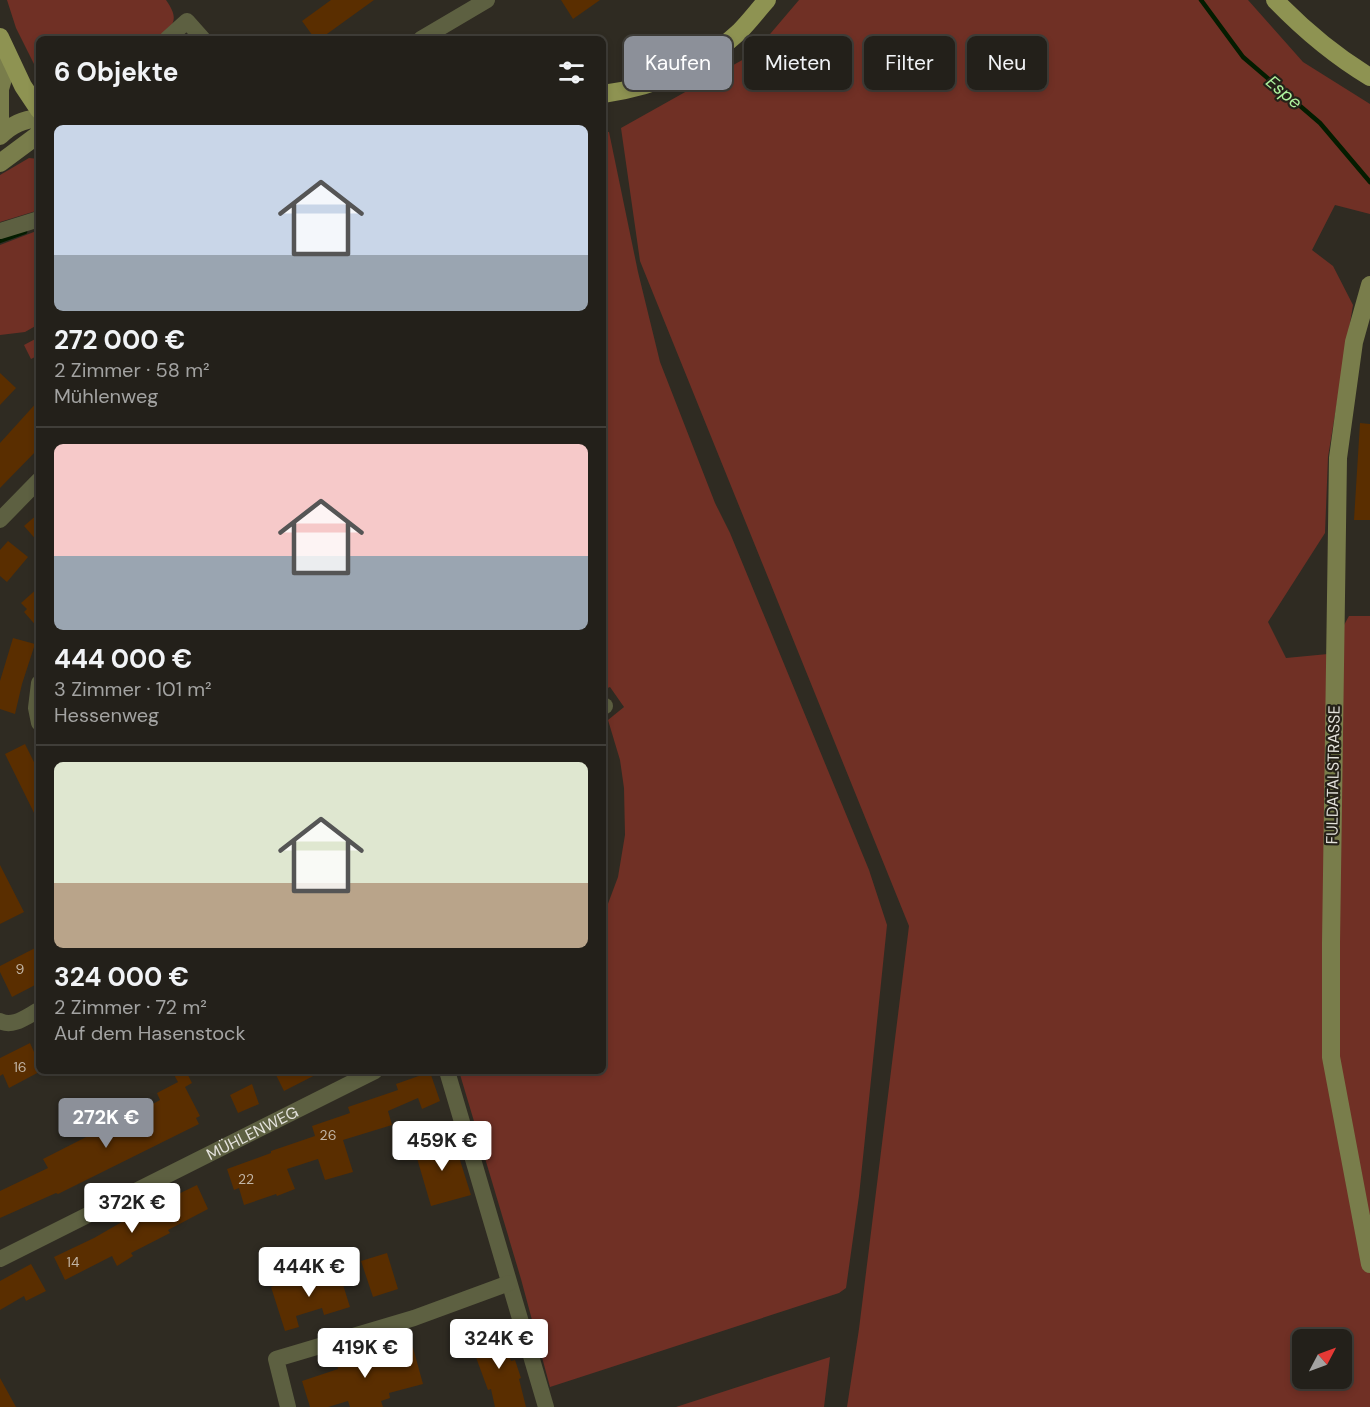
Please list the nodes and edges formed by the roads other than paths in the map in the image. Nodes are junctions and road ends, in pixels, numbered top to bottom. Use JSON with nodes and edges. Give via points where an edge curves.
{"nodes":[{"id":1,"x":488,"y":0,"type":"edge"},
{"id":2,"x":766,"y":0,"type":"edge"},
{"id":3,"x":1275,"y":0,"type":"edge"},
{"id":4,"x":170,"y":36,"type":"edge"},
{"id":5,"x":200,"y":36,"type":"edge"},
{"id":6,"x":426,"y":36,"type":"edge"},
{"id":7,"x":0,"y":37,"type":"edge"},
{"id":8,"x":9,"y":59,"type":"junction"},
{"id":9,"x":1370,"y":77,"type":"edge"},
{"id":10,"x":606,"y":94,"type":"edge"},
{"id":11,"x":36,"y":106,"type":"edge"},
{"id":12,"x":36,"y":118,"type":"edge"},
{"id":13,"x":0,"y":121,"type":"edge"},
{"id":14,"x":0,"y":136,"type":"edge"},
{"id":15,"x":36,"y":136,"type":"edge"},
{"id":16,"x":0,"y":163,"type":"edge"},
{"id":17,"x":36,"y":220,"type":"edge"},
{"id":18,"x":0,"y":231,"type":"edge"},
{"id":19,"x":1370,"y":285,"type":"edge"},
{"id":20,"x":36,"y":483,"type":"edge"},
{"id":21,"x":3,"y":511,"type":"edge"},
{"id":22,"x":36,"y":1012,"type":"edge"},
{"id":23,"x":0,"y":1021,"type":"edge"},
{"id":24,"x":369,"y":1074,"type":"edge"},
{"id":25,"x":448,"y":1074,"type":"edge"},
{"id":26,"x":0,"y":1259,"type":"edge"},
{"id":27,"x":1370,"y":1264,"type":"edge"},
{"id":28,"x":509,"y":1283,"type":"junction"},
{"id":29,"x":288,"y":1407,"type":"edge"},
{"id":30,"x":546,"y":1407,"type":"edge"}],
"edges":[{"from":1,"to":6,"type":"street"},
{"from":2,"to":10,"type":"main road","via":[[739,32],[702,61],[662,81]]},
{"from":3,"to":9,"type":"main road","via":[[1317,39]]},
{"from":4,"to":5,"type":"street","via":[[187,21]]},
{"from":7,"to":8,"type":"main road"},
{"from":8,"to":11,"type":"main road"},
{"from":8,"to":13,"type":"main road","via":[[0,89]]},
{"from":12,"to":14,"type":"main road","via":[[23,120]]},
{"from":15,"to":16,"type":"main road"},
{"from":17,"to":18,"type":"street"},
{"from":19,"to":27,"type":"main road","name":"FULDATALSTRASSE","via":[[1354,342],[1338,458],[1331,943],[1331,1057]]},
{"from":20,"to":21,"type":"street"},
{"from":22,"to":23,"type":"street","via":[[15,1023]]},
{"from":24,"to":26,"type":"street","name":"MÜHLENWEG"},
{"from":25,"to":28,"type":"street"},
{"from":28,"to":29,"type":"street","via":[[414,1318],[276,1359]]},
{"from":28,"to":30,"type":"street"}]}
